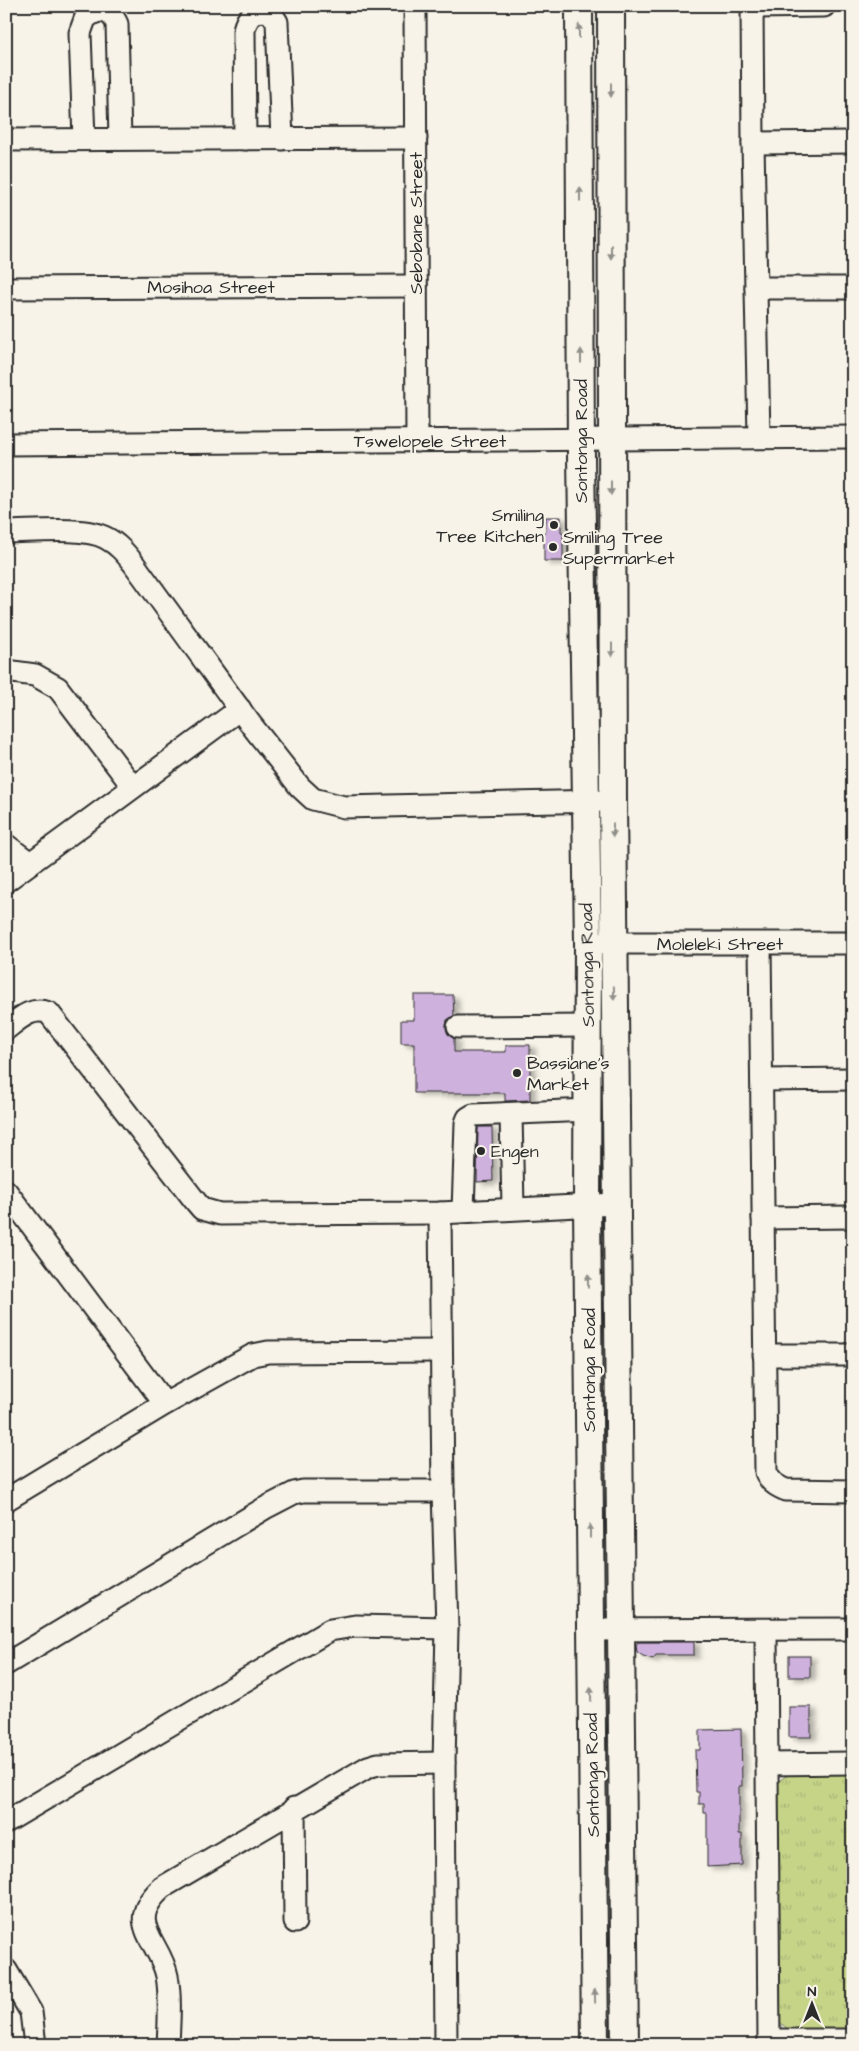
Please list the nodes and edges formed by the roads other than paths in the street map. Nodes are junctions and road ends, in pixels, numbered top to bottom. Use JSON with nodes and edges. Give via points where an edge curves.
{"nodes":[{"id":1,"x":415,"y":6,"type":"edge"},
{"id":2,"x":579,"y":6,"type":"edge"},
{"id":3,"x":611,"y":6,"type":"edge"},
{"id":4,"x":752,"y":6,"type":"edge"},
{"id":5,"x":824,"y":6,"type":"edge"},
{"id":6,"x":416,"y":138,"type":"junction"},
{"id":7,"x":245,"y":139,"type":"junction"},
{"id":8,"x":282,"y":139,"type":"junction"},
{"id":9,"x":6,"y":140,"type":"edge"},
{"id":10,"x":84,"y":140,"type":"junction"},
{"id":11,"x":120,"y":140,"type":"junction"},
{"id":12,"x":853,"y":142,"type":"edge"},
{"id":13,"x":752,"y":143,"type":"junction"},
{"id":14,"x":416,"y":286,"type":"junction"},
{"id":15,"x":6,"y":288,"type":"edge"},
{"id":16,"x":756,"y":288,"type":"junction"},
{"id":17,"x":853,"y":288,"type":"edge"},
{"id":18,"x":759,"y":437,"type":"junction"},
{"id":19,"x":853,"y":437,"type":"edge"},
{"id":20,"x":611,"y":439,"type":"junction"},
{"id":21,"x":582,"y":440,"type":"junction"},
{"id":22,"x":417,"y":441,"type":"junction"},
{"id":23,"x":6,"y":444,"type":"edge"},
{"id":24,"x":6,"y":532,"type":"edge"},
{"id":25,"x":6,"y":671,"type":"edge"},
{"id":26,"x":240,"y":709,"type":"junction"},
{"id":27,"x":132,"y":787,"type":"junction"},
{"id":28,"x":613,"y":801,"type":"junction"},
{"id":29,"x":585,"y":802,"type":"junction"},
{"id":30,"x":6,"y":845,"type":"edge"},
{"id":31,"x":30,"y":863,"type":"junction"},
{"id":32,"x":6,"y":881,"type":"edge"},
{"id":33,"x":588,"y":943,"type":"junction"},
{"id":34,"x":853,"y":943,"type":"edge"},
{"id":35,"x":614,"y":944,"type":"junction"},
{"id":36,"x":760,"y":944,"type":"junction"},
{"id":37,"x":588,"y":1026,"type":"junction"},
{"id":38,"x":458,"y":1027,"type":"dead end"},
{"id":39,"x":6,"y":1029,"type":"edge"},
{"id":40,"x":853,"y":1079,"type":"edge"},
{"id":41,"x":762,"y":1080,"type":"junction"},
{"id":42,"x":589,"y":1110,"type":"junction"},
{"id":43,"x":511,"y":1114,"type":"junction"},
{"id":44,"x":6,"y":1191,"type":"edge"},
{"id":45,"x":616,"y":1204,"type":"junction"},
{"id":46,"x":587,"y":1205,"type":"junction"},
{"id":47,"x":513,"y":1208,"type":"junction"},
{"id":48,"x":463,"y":1211,"type":"junction"},
{"id":49,"x":440,"y":1213,"type":"junction"},
{"id":50,"x":853,"y":1217,"type":"edge"},
{"id":51,"x":763,"y":1218,"type":"junction"},
{"id":52,"x":441,"y":1351,"type":"junction"},
{"id":53,"x":764,"y":1355,"type":"junction"},
{"id":54,"x":853,"y":1355,"type":"edge"},
{"id":55,"x":166,"y":1404,"type":"junction"},
{"id":56,"x":443,"y":1491,"type":"junction"},
{"id":57,"x":853,"y":1491,"type":"edge"},
{"id":58,"x":6,"y":1500,"type":"edge"},
{"id":59,"x":447,"y":1628,"type":"junction"},
{"id":60,"x":591,"y":1630,"type":"junction"},
{"id":61,"x":622,"y":1630,"type":"junction"},
{"id":62,"x":853,"y":1630,"type":"edge"},
{"id":63,"x":766,"y":1631,"type":"junction"},
{"id":64,"x":6,"y":1664,"type":"edge"},
{"id":65,"x":444,"y":1763,"type":"junction"},
{"id":66,"x":853,"y":1763,"type":"edge"},
{"id":67,"x":767,"y":1764,"type":"junction"},
{"id":68,"x":294,"y":1808,"type":"junction"},
{"id":69,"x":6,"y":1822,"type":"edge"},
{"id":70,"x":295,"y":1922,"type":"dead end"},
{"id":71,"x":6,"y":1970,"type":"edge"},
{"id":72,"x":853,"y":2040,"type":"edge"},
{"id":73,"x":769,"y":2042,"type":"edge"},
{"id":74,"x":35,"y":2045,"type":"edge"},
{"id":75,"x":168,"y":2045,"type":"edge"},
{"id":76,"x":446,"y":2045,"type":"edge"},
{"id":77,"x":595,"y":2045,"type":"edge"},
{"id":78,"x":625,"y":2045,"type":"edge"}],
"edges":[{"from":1,"to":6,"type":"street","name":"Sebobane Street"},
{"from":21,"to":2,"type":"main road","name":"Sontonga Road","one_way":true},
{"from":3,"to":20,"type":"main road","name":"Sontonga Road","one_way":true},
{"from":4,"to":5,"type":"street"},
{"from":4,"to":13,"type":"street"},
{"from":6,"to":8,"type":"street"},
{"from":6,"to":14,"type":"street","name":"Sebobane Street"},
{"from":7,"to":8,"type":"street"},
{"from":7,"to":8,"type":"street","via":[[244,31],[248,18],[259,11],[271,13],[277,22]]},
{"from":7,"to":11,"type":"street"},
{"from":9,"to":10,"type":"street"},
{"from":10,"to":11,"type":"street"},
{"from":10,"to":11,"type":"street","via":[[80,33],[85,19],[103,10],[109,12],[117,24]]},
{"from":12,"to":13,"type":"street"},
{"from":13,"to":16,"type":"street"},
{"from":14,"to":15,"type":"street","name":"Mosihoa Street"},
{"from":14,"to":22,"type":"street","name":"Sebobane Street"},
{"from":16,"to":17,"type":"street"},
{"from":16,"to":18,"type":"street"},
{"from":18,"to":19,"type":"street","name":"Tswelopele Street"},
{"from":18,"to":20,"type":"street","name":"Tswelopele Street"},
{"from":20,"to":21,"type":"street","name":"Tswelopele Street"},
{"from":20,"to":28,"type":"main road","name":"Sontonga Road","one_way":true},
{"from":21,"to":22,"type":"street","name":"Tswelopele Street"},
{"from":21,"to":29,"type":"main road","name":"Sontonga Road"},
{"from":22,"to":23,"type":"street","name":"Tswelopele Street"},
{"from":24,"to":26,"type":"street","via":[[88,532],[114,543],[134,564]]},
{"from":25,"to":27,"type":"street","via":[[35,675],[58,688]]},
{"from":26,"to":27,"type":"street"},
{"from":26,"to":29,"type":"street","via":[[300,787],[313,799],[324,803],[356,807]]},
{"from":27,"to":31,"type":"street"},
{"from":28,"to":29,"type":"street"},
{"from":28,"to":35,"type":"main road","name":"Sontonga Road","one_way":true},
{"from":29,"to":33,"type":"main road","name":"Sontonga Road"},
{"from":30,"to":31,"type":"street"},
{"from":31,"to":32,"type":"street"},
{"from":33,"to":35,"type":"street","name":"Moleleki Street"},
{"from":33,"to":37,"type":"main road","name":"Sontonga Road"},
{"from":34,"to":36,"type":"street","name":"Moleleki Street"},
{"from":35,"to":36,"type":"street","name":"Moleleki Street"},
{"from":35,"to":45,"type":"main road","name":"Sontonga Road","one_way":true},
{"from":36,"to":41,"type":"street"},
{"from":37,"to":38,"type":"street"},
{"from":37,"to":42,"type":"main road","name":"Sontonga Road"},
{"from":39,"to":49,"type":"street","via":[[31,1011],[49,1013],[196,1202],[209,1212]]},
{"from":40,"to":41,"type":"street"},
{"from":41,"to":51,"type":"street"},
{"from":42,"to":43,"type":"street"},
{"from":42,"to":46,"type":"main road","name":"Sontonga Road"},
{"from":43,"to":47,"type":"street"},
{"from":43,"to":48,"type":"street","via":[[473,1115],[467,1119]]},
{"from":44,"to":55,"type":"street"},
{"from":45,"to":46,"type":"street"},
{"from":45,"to":61,"type":"main road","name":"Sontonga Road"},
{"from":46,"to":47,"type":"street"},
{"from":60,"to":46,"type":"main road","name":"Sontonga Road","one_way":true},
{"from":47,"to":48,"type":"street"},
{"from":48,"to":49,"type":"street"},
{"from":49,"to":52,"type":"street"},
{"from":50,"to":51,"type":"street"},
{"from":51,"to":53,"type":"street"},
{"from":52,"to":55,"type":"street","via":[[253,1354]]},
{"from":52,"to":56,"type":"street"},
{"from":53,"to":54,"type":"street"},
{"from":53,"to":57,"type":"street","via":[[765,1460],[769,1479],[786,1490]]},
{"from":55,"to":58,"type":"street"},
{"from":56,"to":59,"type":"street"},
{"from":56,"to":64,"type":"street","via":[[294,1493]]},
{"from":59,"to":65,"type":"street"},
{"from":59,"to":69,"type":"street","via":[[355,1626],[330,1630]]},
{"from":60,"to":61,"type":"street"},
{"from":77,"to":60,"type":"main road","name":"Sontonga Road","one_way":true},
{"from":61,"to":63,"type":"street"},
{"from":61,"to":78,"type":"main road","name":"Sontonga Road"},
{"from":62,"to":63,"type":"street"},
{"from":63,"to":67,"type":"street"},
{"from":65,"to":68,"type":"street","via":[[372,1765]]},
{"from":65,"to":76,"type":"street"},
{"from":66,"to":67,"type":"street"},
{"from":67,"to":73,"type":"street"},
{"from":68,"to":70,"type":"street"},
{"from":68,"to":75,"type":"street","via":[[163,1887],[147,1905],[145,1928],[168,1981]]},
{"from":71,"to":74,"type":"street","via":[[31,2012]]},
{"from":72,"to":73,"type":"street"}]}
